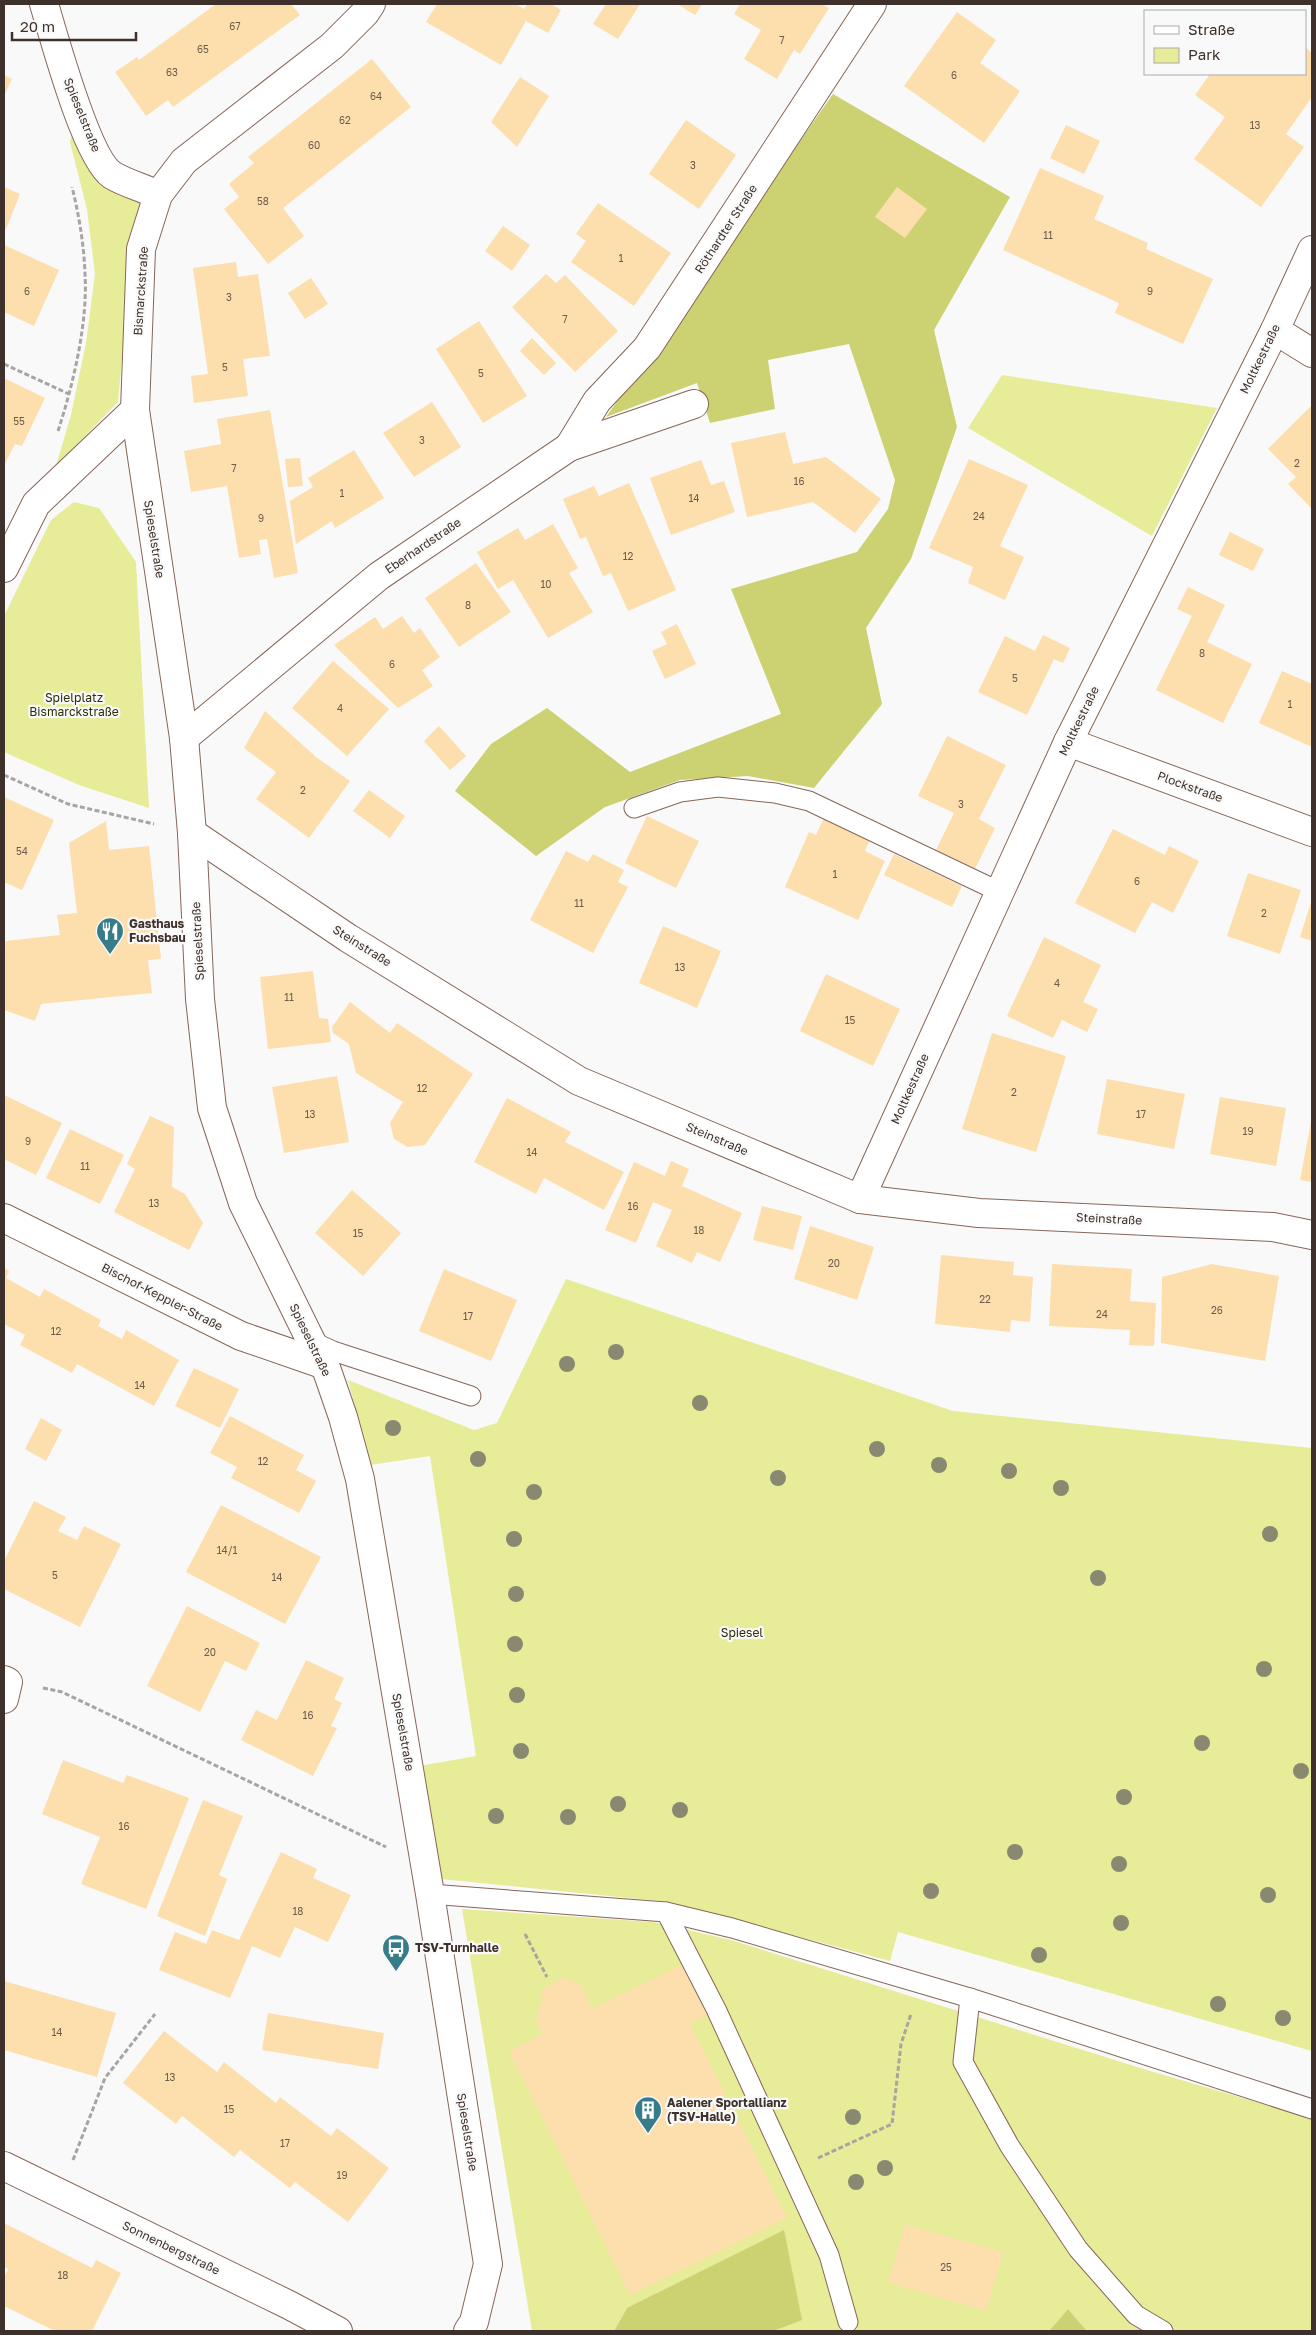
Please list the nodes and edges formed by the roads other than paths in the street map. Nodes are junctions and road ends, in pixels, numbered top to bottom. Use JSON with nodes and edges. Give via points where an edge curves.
{"nodes":[{"id":1,"x":44,"y":4,"type":"edge"},
{"id":2,"x":371,"y":4,"type":"edge"},
{"id":3,"x":872,"y":4,"type":"edge"},
{"id":4,"x":158,"y":195,"type":"junction"},
{"id":5,"x":1312,"y":250,"type":"edge"},
{"id":6,"x":1275,"y":330,"type":"junction"},
{"id":7,"x":1312,"y":353,"type":"edge"},
{"id":8,"x":694,"y":404,"type":"dead end"},
{"id":9,"x":134,"y":410,"type":"junction"},
{"id":10,"x":569,"y":447,"type":"junction"},
{"id":11,"x":4,"y":568,"type":"edge"},
{"id":12,"x":184,"y":738,"type":"junction"},
{"id":13,"x":1068,"y":742,"type":"junction"},
{"id":14,"x":634,"y":808,"type":"dead end"},
{"id":15,"x":1312,"y":832,"type":"edge"},
{"id":16,"x":192,"y":833,"type":"junction"},
{"id":17,"x":1000,"y":892,"type":"junction"},
{"id":18,"x":860,"y":1199,"type":"junction"},
{"id":19,"x":4,"y":1218,"type":"edge"},
{"id":20,"x":1312,"y":1235,"type":"edge"},
{"id":21,"x":311,"y":1341,"type":"junction"},
{"id":22,"x":325,"y":1365,"type":"junction"},
{"id":23,"x":471,"y":1396,"type":"dead end"},
{"id":24,"x":430,"y":1894,"type":"junction"},
{"id":25,"x":666,"y":1912,"type":"junction"},
{"id":26,"x":970,"y":1998,"type":"junction"},
{"id":27,"x":1312,"y":2109,"type":"edge"},
{"id":28,"x":4,"y":2166,"type":"edge"},
{"id":29,"x":848,"y":2322,"type":"dead end"},
{"id":30,"x":338,"y":2331,"type":"edge"},
{"id":31,"x":468,"y":2331,"type":"edge"},
{"id":32,"x":1163,"y":2331,"type":"edge"}],
"edges":[{"from":1,"to":4,"type":"street","name":"Spieselstraße","via":[[72,97],[96,153],[111,174]]},
{"from":2,"to":4,"type":"street","name":"Bismarckstraße","via":[[332,46],[184,161]]},
{"from":3,"to":10,"type":"street","name":"Röthardter Straße","via":[[647,348],[597,401]]},
{"from":4,"to":9,"type":"street","name":"Bismarckstraße","via":[[141,249]]},
{"from":5,"to":6,"type":"street","name":"Moltkestraße"},
{"from":6,"to":7,"type":"street"},
{"from":6,"to":13,"type":"street","name":"Moltkestraße"},
{"from":8,"to":10,"type":"street","name":"Eberhardstraße"},
{"from":9,"to":11,"type":"street","via":[[36,504]]},
{"from":9,"to":12,"type":"street","name":"Spieselstraße"},
{"from":10,"to":12,"type":"street","name":"Eberhardstraße","via":[[379,576]]},
{"from":12,"to":16,"type":"street","name":"Spieselstraße"},
{"from":13,"to":15,"type":"street","name":"Plockstraße"},
{"from":13,"to":17,"type":"street","name":"Moltkestraße"},
{"from":14,"to":17,"type":"lane","via":[[680,792],[718,787],[783,795],[809,802]]},
{"from":16,"to":18,"type":"street","name":"Steinstraße","via":[[348,938],[579,1081]]},
{"from":16,"to":21,"type":"street","name":"Spieselstraße","via":[[200,999],[212,1108],[243,1203]]},
{"from":17,"to":18,"type":"street","name":"Moltkestraße"},
{"from":18,"to":20,"type":"street","name":"Steinstraße","via":[[979,1213],[1273,1227]]},
{"from":19,"to":22,"type":"street","name":"Bischof-Keppler-Straße","via":[[241,1336]]},
{"from":21,"to":22,"type":"street","name":"Spieselstraße"},
{"from":21,"to":23,"type":"lane"},
{"from":22,"to":24,"type":"street","name":"Spieselstraße","via":[[360,1479]]},
{"from":24,"to":25,"type":"lane"},
{"from":24,"to":31,"type":"street","name":"Spieselstraße","via":[[488,2264],[474,2322]]},
{"from":25,"to":26,"type":"lane","via":[[732,1928]]},
{"from":25,"to":29,"type":"lane","via":[[716,2009],[828,2255]]},
{"from":26,"to":27,"type":"lane"},
{"from":26,"to":32,"type":"lane","via":[[963,2062],[1009,2145],[1078,2248],[1136,2315]]},
{"from":28,"to":30,"type":"street","name":"Sonnenbergstraße"}]}
